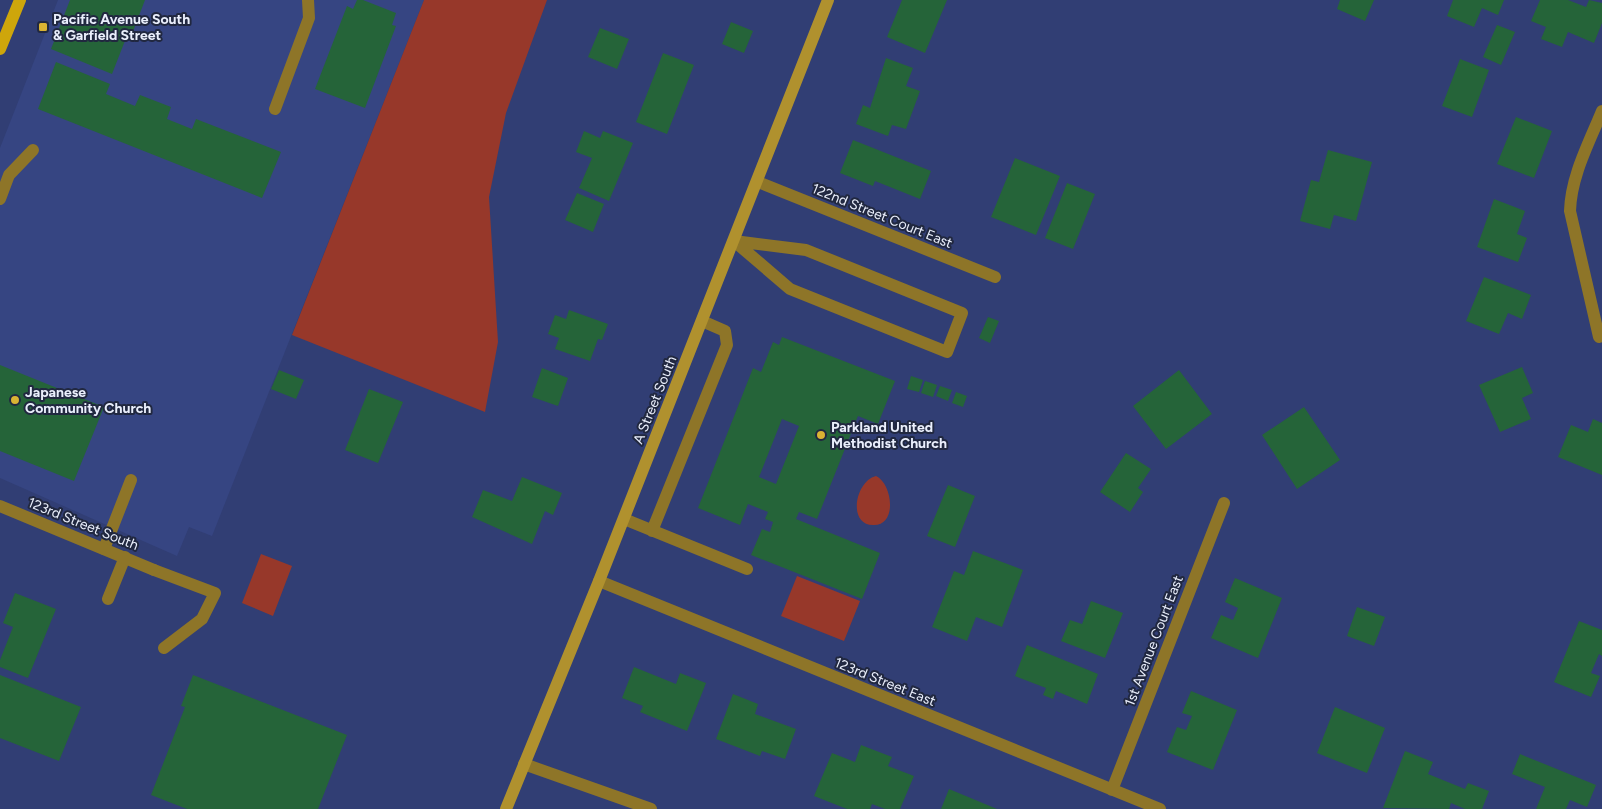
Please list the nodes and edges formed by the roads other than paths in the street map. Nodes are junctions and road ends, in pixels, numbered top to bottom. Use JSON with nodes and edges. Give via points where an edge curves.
{"nodes":[{"id":1,"x":20,"y":0,"type":"edge"},
{"id":2,"x":308,"y":0,"type":"edge"},
{"id":3,"x":828,"y":0,"type":"edge"},
{"id":4,"x":0,"y":49,"type":"edge"},
{"id":5,"x":275,"y":109,"type":"dead end"},
{"id":6,"x":1602,"y":111,"type":"edge"},
{"id":7,"x":33,"y":150,"type":"dead end"},
{"id":8,"x":5,"y":173,"type":"edge"},
{"id":9,"x":758,"y":182,"type":"junction"},
{"id":10,"x":0,"y":198,"type":"edge"},
{"id":11,"x":734,"y":241,"type":"junction"},
{"id":12,"x":995,"y":277,"type":"dead end"},
{"id":13,"x":702,"y":321,"type":"junction"},
{"id":14,"x":1599,"y":337,"type":"dead end"},
{"id":15,"x":131,"y":480,"type":"dead end"},
{"id":16,"x":1224,"y":503,"type":"dead end"},
{"id":17,"x":0,"y":506,"type":"edge"},
{"id":18,"x":624,"y":519,"type":"junction"},
{"id":19,"x":652,"y":531,"type":"junction"},
{"id":20,"x":104,"y":549,"type":"junction"},
{"id":21,"x":125,"y":557,"type":"junction"},
{"id":22,"x":748,"y":568,"type":"dead end"},
{"id":23,"x":599,"y":581,"type":"junction"},
{"id":24,"x":108,"y":599,"type":"dead end"},
{"id":25,"x":164,"y":648,"type":"dead end"},
{"id":26,"x":524,"y":764,"type":"junction"},
{"id":27,"x":1112,"y":790,"type":"junction"},
{"id":28,"x":506,"y":809,"type":"edge"},
{"id":29,"x":651,"y":809,"type":"edge"},
{"id":30,"x":1160,"y":809,"type":"edge"}],
"edges":[{"from":1,"to":4,"type":"main road"},
{"from":2,"to":5,"type":"street","via":[[309,18]]},
{"from":3,"to":9,"type":"street","name":"A Street South"},
{"from":6,"to":14,"type":"street","via":[[1578,168],[1570,211]]},
{"from":7,"to":8,"type":"street"},
{"from":8,"to":10,"type":"street"},
{"from":9,"to":11,"type":"street","name":"A Street South"},
{"from":9,"to":12,"type":"street","name":"122nd Street Court East"},
{"from":11,"to":11,"type":"street","via":[[806,250],[962,314],[946,352],[790,289]]},
{"from":11,"to":13,"type":"street","name":"A Street South"},
{"from":13,"to":18,"type":"street","name":"A Street South"},
{"from":13,"to":19,"type":"street","via":[[725,331],[727,345]]},
{"from":15,"to":20,"type":"street"},
{"from":16,"to":27,"type":"street","name":"1st Avenue Court East"},
{"from":17,"to":20,"type":"street","name":"123rd Street South"},
{"from":18,"to":19,"type":"street"},
{"from":18,"to":23,"type":"street","name":"A Street South"},
{"from":19,"to":22,"type":"street"},
{"from":20,"to":21,"type":"street","name":"123rd Street South"},
{"from":21,"to":24,"type":"street"},
{"from":21,"to":25,"type":"street","name":"123rd Street South","via":[[215,593],[202,619]]},
{"from":23,"to":26,"type":"street","name":"A Street South"},
{"from":23,"to":27,"type":"street","name":"123rd Street East"},
{"from":26,"to":28,"type":"street","name":"A Street South"},
{"from":26,"to":29,"type":"street"},
{"from":27,"to":30,"type":"street","name":"123rd Street East"}]}
